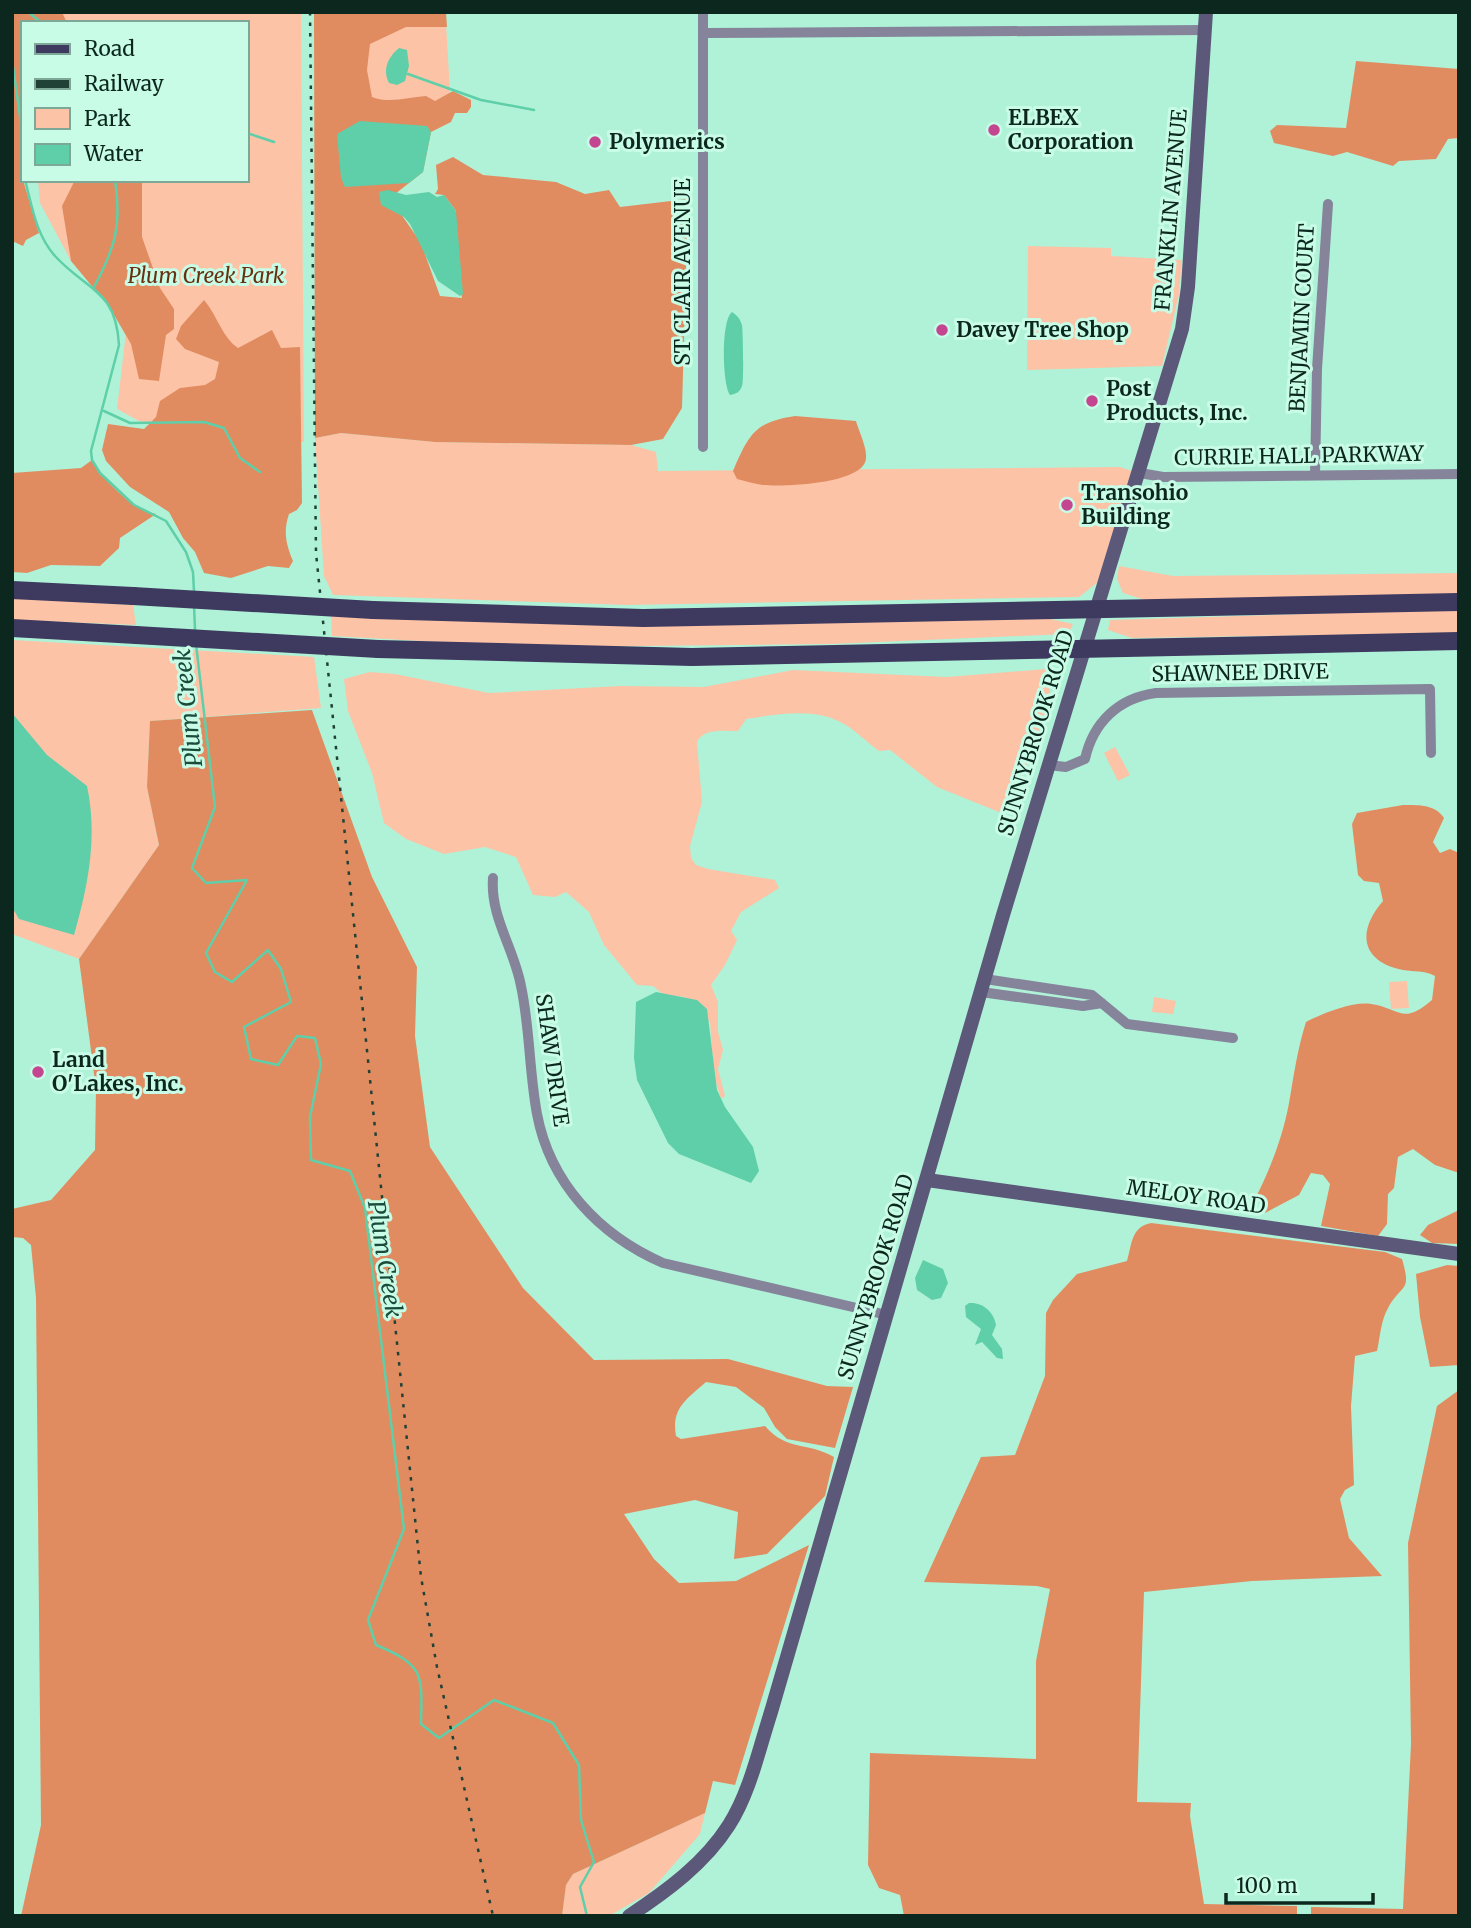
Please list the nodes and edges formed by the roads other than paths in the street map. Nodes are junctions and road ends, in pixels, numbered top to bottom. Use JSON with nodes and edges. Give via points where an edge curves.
{"nodes":[{"id":1,"x":703,"y":12,"type":"edge"},
{"id":2,"x":1206,"y":12,"type":"edge"},
{"id":3,"x":1205,"y":30,"type":"junction"},
{"id":4,"x":703,"y":33,"type":"junction"},
{"id":5,"x":1328,"y":204,"type":"dead end"},
{"id":6,"x":703,"y":447,"type":"dead end"},
{"id":7,"x":1140,"y":473,"type":"junction"},
{"id":8,"x":1459,"y":474,"type":"edge"},
{"id":9,"x":1315,"y":475,"type":"junction"},
{"id":10,"x":12,"y":590,"type":"edge"},
{"id":11,"x":1459,"y":602,"type":"edge"},
{"id":12,"x":1097,"y":608,"type":"junction"},
{"id":13,"x":12,"y":628,"type":"edge"},
{"id":14,"x":1459,"y":641,"type":"edge"},
{"id":15,"x":1083,"y":648,"type":"junction"},
{"id":16,"x":1431,"y":753,"type":"dead end"},
{"id":17,"x":1048,"y":765,"type":"junction"},
{"id":18,"x":493,"y":878,"type":"dead end"},
{"id":19,"x":983,"y":985,"type":"junction"},
{"id":20,"x":1233,"y":1038,"type":"dead end"},
{"id":21,"x":928,"y":1180,"type":"junction"},
{"id":22,"x":1459,"y":1254,"type":"edge"},
{"id":23,"x":887,"y":1315,"type":"junction"},
{"id":24,"x":629,"y":1916,"type":"edge"}],
"edges":[{"from":1,"to":4,"type":"street","name":"ST CLAIR AVENUE"},
{"from":2,"to":3,"type":"street","name":"FRANKLIN AVENUE"},
{"from":3,"to":4,"type":"street"},
{"from":3,"to":7,"type":"street","name":"FRANKLIN AVENUE","via":[[1185,312]]},
{"from":4,"to":6,"type":"street","name":"ST CLAIR AVENUE"},
{"from":5,"to":9,"type":"street","name":"BENJAMIN COURT"},
{"from":7,"to":9,"type":"street","name":"CURRIE HALL PARKWAY","via":[[1163,477]]},
{"from":7,"to":12,"type":"street","name":"FRANKLIN AVENUE"},
{"from":8,"to":9,"type":"street","name":"CURRIE HALL PARKWAY"},
{"from":10,"to":12,"type":"main road","bridge":true,"via":[[373,610],[643,618]]},
{"from":11,"to":12,"type":"main road"},
{"from":12,"to":15,"type":"street","name":"SUNNYBROOK ROAD"},
{"from":13,"to":15,"type":"main road","bridge":true,"via":[[378,649],[692,657]]},
{"from":14,"to":15,"type":"main road"},
{"from":15,"to":17,"type":"street","name":"SUNNYBROOK ROAD"},
{"from":16,"to":17,"type":"street","name":"SHAWNEE DRIVE","via":[[1430,689],[1142,695],[1121,704],[1100,723],[1085,759],[1066,767]]},
{"from":17,"to":19,"type":"street","name":"SUNNYBROOK ROAD"},
{"from":18,"to":23,"type":"street","name":"SHAW DRIVE","via":[[494,907],[523,990],[539,1125],[555,1167],[586,1212],[619,1240],[663,1263]]},
{"from":19,"to":20,"type":"street","via":[[1083,1006],[1102,1003],[1127,1024]]},
{"from":19,"to":21,"type":"street","name":"SUNNYBROOK ROAD"},
{"from":21,"to":22,"type":"street","name":"MELOY ROAD"},
{"from":21,"to":23,"type":"street","name":"SUNNYBROOK ROAD"},
{"from":23,"to":24,"type":"street","name":"SUNNYBROOK ROAD","via":[[771,1712],[736,1812],[694,1866]]}]}
